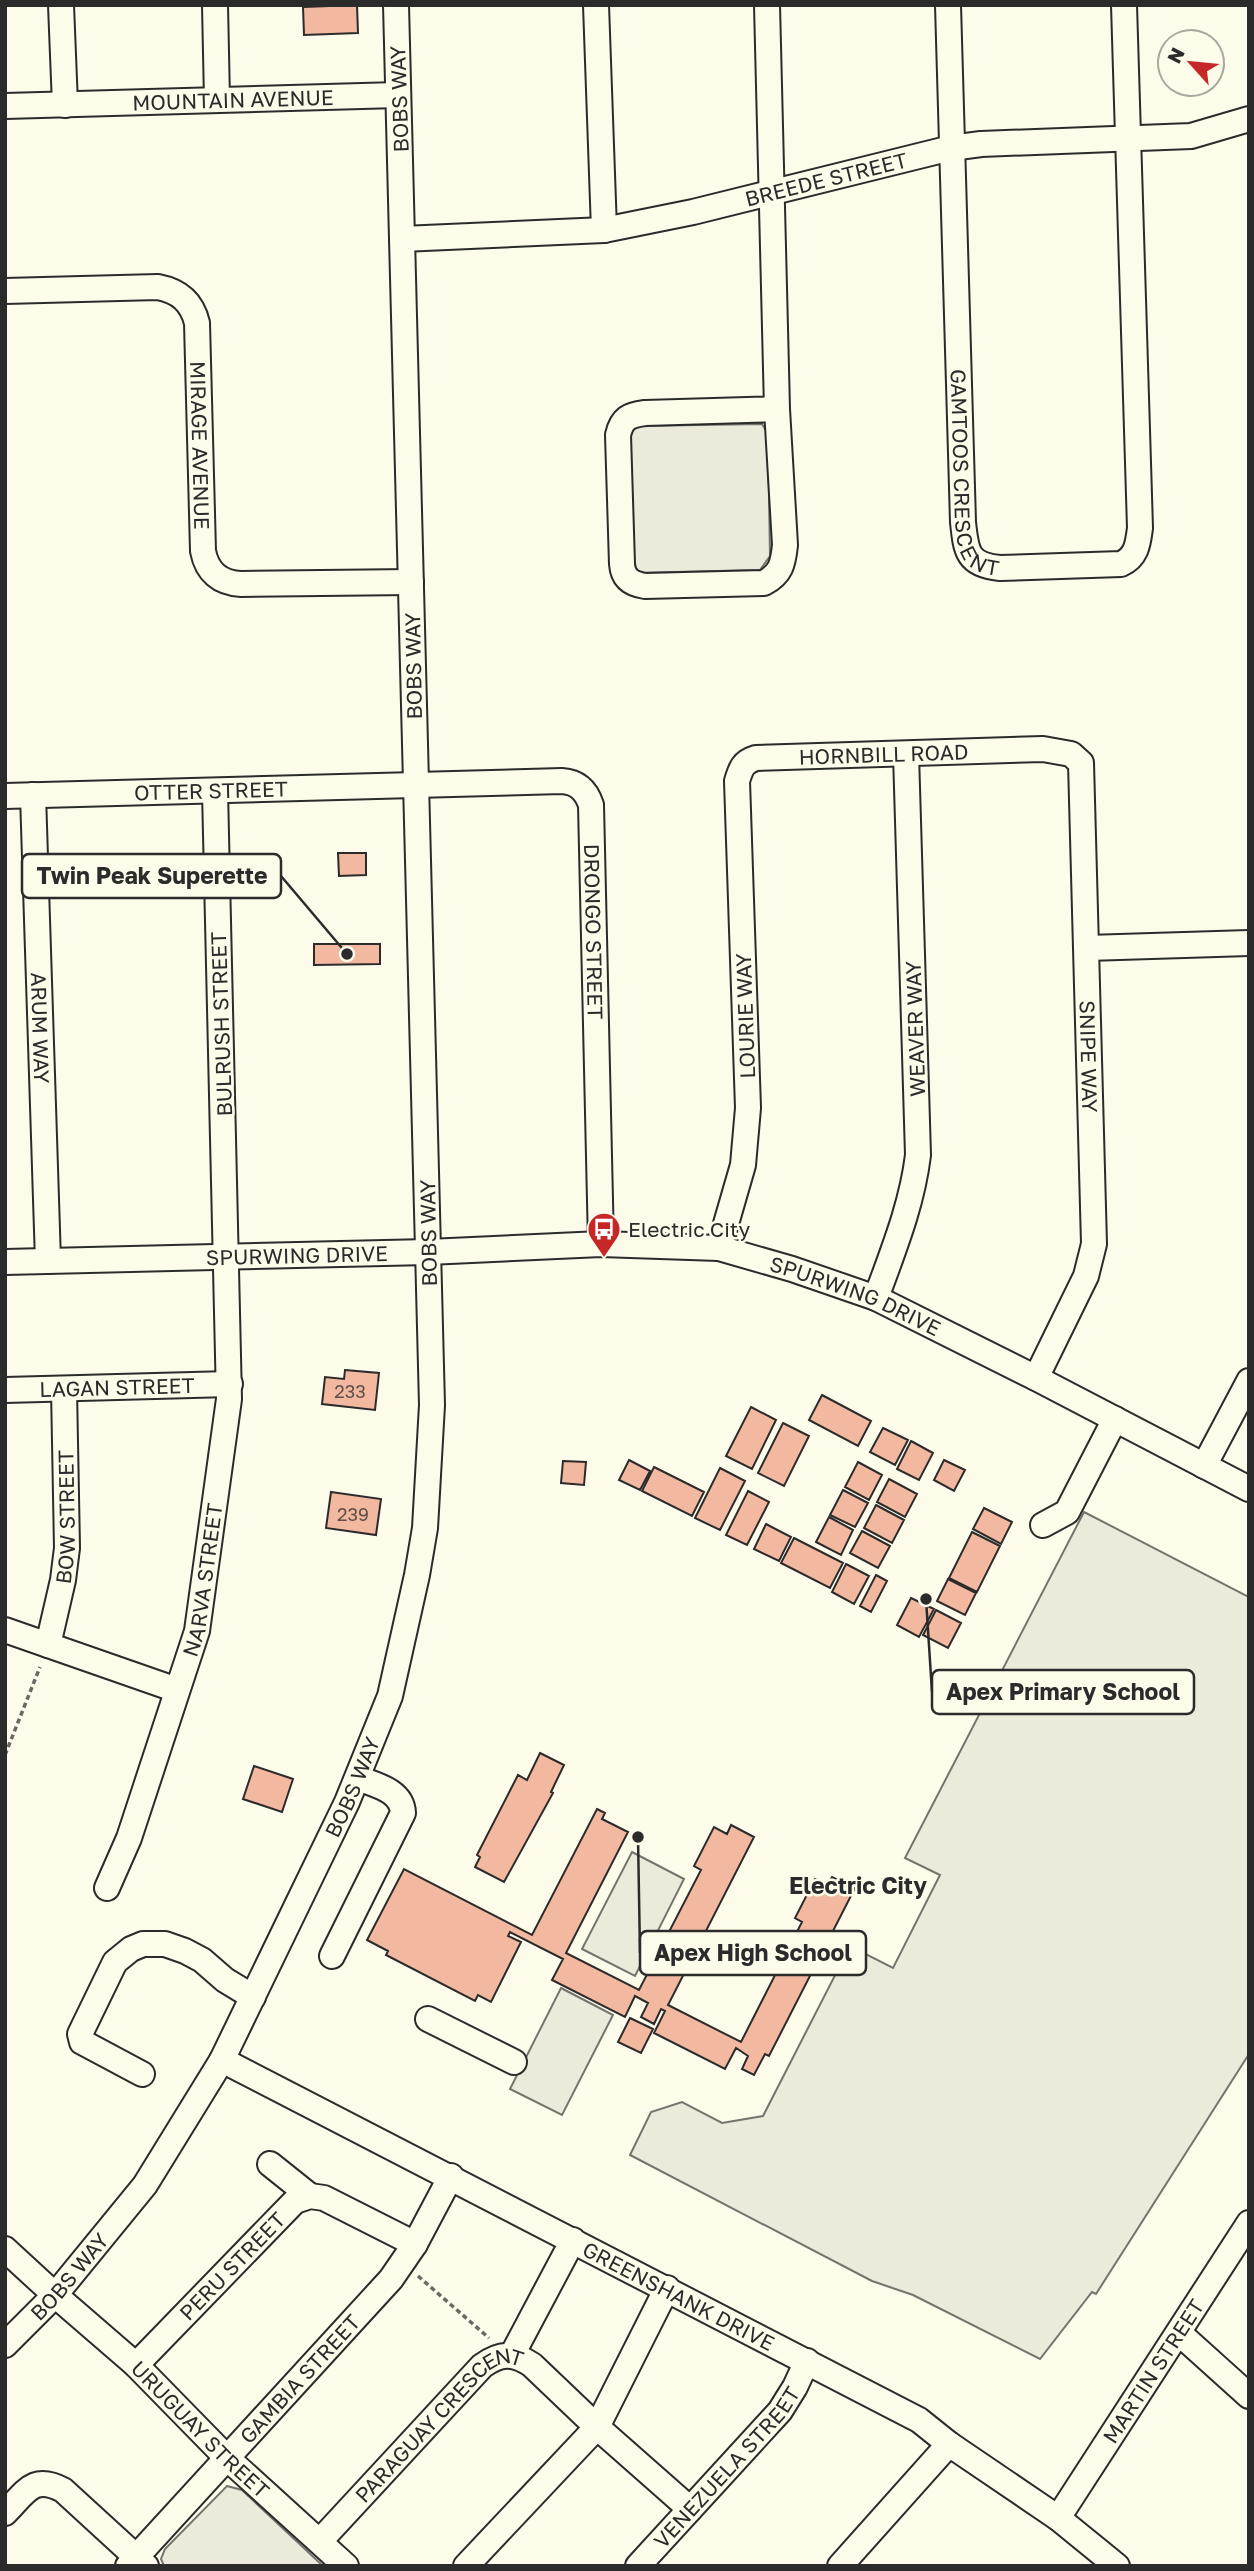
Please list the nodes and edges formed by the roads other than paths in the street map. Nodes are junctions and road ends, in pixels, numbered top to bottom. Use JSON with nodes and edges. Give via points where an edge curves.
{"nodes":[{"id":1,"x":61,"y":5,"type":"edge"},
{"id":2,"x":215,"y":5,"type":"edge"},
{"id":3,"x":396,"y":5,"type":"edge"},
{"id":4,"x":596,"y":5,"type":"edge"},
{"id":5,"x":767,"y":5,"type":"edge"},
{"id":6,"x":948,"y":5,"type":"edge"},
{"id":7,"x":1124,"y":5,"type":"edge"},
{"id":8,"x":398,"y":95,"type":"junction"},
{"id":9,"x":217,"y":100,"type":"junction"},
{"id":10,"x":65,"y":105,"type":"junction"},
{"id":11,"x":5,"y":106,"type":"edge"},
{"id":12,"x":1249,"y":119,"type":"edge"},
{"id":13,"x":1128,"y":138,"type":"junction"},
{"id":14,"x":951,"y":148,"type":"junction"},
{"id":15,"x":772,"y":192,"type":"junction"},
{"id":16,"x":604,"y":230,"type":"junction"},
{"id":17,"x":402,"y":239,"type":"junction"},
{"id":18,"x":5,"y":291,"type":"edge"},
{"id":19,"x":777,"y":409,"type":"junction"},
{"id":20,"x":411,"y":582,"type":"junction"},
{"id":21,"x":1043,"y":749,"type":"joint"},
{"id":22,"x":906,"y":754,"type":"junction"},
{"id":23,"x":737,"y":781,"type":"joint"},
{"id":24,"x":416,"y":785,"type":"junction"},
{"id":25,"x":215,"y":791,"type":"junction"},
{"id":26,"x":33,"y":795,"type":"junction"},
{"id":27,"x":5,"y":796,"type":"edge"},
{"id":28,"x":1249,"y":943,"type":"edge"},
{"id":29,"x":1087,"y":948,"type":"junction"},
{"id":30,"x":601,"y":1244,"type":"junction"},
{"id":31,"x":719,"y":1248,"type":"junction"},
{"id":32,"x":428,"y":1252,"type":"junction"},
{"id":33,"x":227,"y":1256,"type":"junction"},
{"id":34,"x":48,"y":1261,"type":"junction"},
{"id":35,"x":5,"y":1262,"type":"edge"},
{"id":36,"x":876,"y":1298,"type":"junction"},
{"id":37,"x":1036,"y":1378,"type":"junction"},
{"id":38,"x":1249,"y":1381,"type":"edge"},
{"id":39,"x":230,"y":1384,"type":"junction"},
{"id":40,"x":64,"y":1389,"type":"junction"},
{"id":41,"x":5,"y":1390,"type":"edge"},
{"id":42,"x":1115,"y":1419,"type":"junction"},
{"id":43,"x":1204,"y":1466,"type":"junction"},
{"id":44,"x":1249,"y":1489,"type":"edge"},
{"id":45,"x":1043,"y":1525,"type":"dead end"},
{"id":46,"x":5,"y":1630,"type":"edge"},
{"id":47,"x":48,"y":1645,"type":"junction"},
{"id":48,"x":177,"y":1690,"type":"junction"},
{"id":49,"x":358,"y":1778,"type":"junction"},
{"id":50,"x":107,"y":1888,"type":"dead end"},
{"id":51,"x":331,"y":1956,"type":"dead end"},
{"id":52,"x":253,"y":1997,"type":"junction"},
{"id":53,"x":428,"y":2019,"type":"dead end"},
{"id":54,"x":222,"y":2060,"type":"junction"},
{"id":55,"x":514,"y":2062,"type":"dead end"},
{"id":56,"x":142,"y":2074,"type":"dead end"},
{"id":57,"x":270,"y":2164,"type":"dead end"},
{"id":58,"x":451,"y":2176,"type":"junction"},
{"id":59,"x":310,"y":2196,"type":"junction"},
{"id":60,"x":1249,"y":2223,"type":"edge"},
{"id":61,"x":573,"y":2240,"type":"junction"},
{"id":62,"x":5,"y":2249,"type":"edge"},
{"id":63,"x":409,"y":2254,"type":"junction"},
{"id":64,"x":667,"y":2288,"type":"junction"},
{"id":65,"x":55,"y":2295,"type":"junction"},
{"id":66,"x":1179,"y":2333,"type":"junction"},
{"id":67,"x":5,"y":2345,"type":"edge"},
{"id":68,"x":509,"y":2354,"type":"junction"},
{"id":69,"x":807,"y":2361,"type":"junction"},
{"id":70,"x":136,"y":2364,"type":"junction"},
{"id":71,"x":1249,"y":2396,"type":"edge"},
{"id":72,"x":597,"y":2427,"type":"junction"},
{"id":73,"x":948,"y":2444,"type":"junction"},
{"id":74,"x":227,"y":2458,"type":"junction"},
{"id":75,"x":690,"y":2509,"type":"junction"},
{"id":76,"x":5,"y":2513,"type":"edge"},
{"id":77,"x":1058,"y":2518,"type":"junction"},
{"id":78,"x":320,"y":2541,"type":"junction"},
{"id":79,"x":137,"y":2563,"type":"edge"},
{"id":80,"x":1116,"y":2565,"type":"edge"},
{"id":81,"x":346,"y":2566,"type":"edge"},
{"id":82,"x":466,"y":2566,"type":"edge"},
{"id":83,"x":638,"y":2566,"type":"edge"},
{"id":84,"x":840,"y":2566,"type":"edge"}],
"edges":[{"from":1,"to":10,"type":"street"},
{"from":2,"to":9,"type":"street"},
{"from":3,"to":8,"type":"street","name":"BOBS WAY"},
{"from":4,"to":16,"type":"street"},
{"from":5,"to":15,"type":"street"},
{"from":6,"to":14,"type":"street"},
{"from":7,"to":13,"type":"street"},
{"from":8,"to":9,"type":"street","name":"MOUNTAIN AVENUE"},
{"from":8,"to":17,"type":"street","name":"BOBS WAY"},
{"from":9,"to":10,"type":"street","name":"MOUNTAIN AVENUE"},
{"from":10,"to":11,"type":"street","name":"MOUNTAIN AVENUE"},
{"from":12,"to":13,"type":"street","name":"BREEDE STREET","via":[[1191,136]]},
{"from":13,"to":14,"type":"street","name":"BREEDE STREET"},
{"from":13,"to":14,"type":"street","name":"GAMTOOS CRESCENT","via":[[1140,528],[1138,544],[1128,561],[1101,566],[986,567],[968,553],[963,522]]},
{"from":14,"to":15,"type":"street","name":"BREEDE STREET"},
{"from":15,"to":16,"type":"street","name":"BREEDE STREET"},
{"from":15,"to":19,"type":"street"},
{"from":16,"to":17,"type":"street","name":"BREEDE STREET"},
{"from":17,"to":20,"type":"street","name":"BOBS WAY"},
{"from":18,"to":20,"type":"street","name":"MIRAGE AVENUE","via":[[158,287],[178,294],[192,307],[197,323],[202,551],[222,581]]},
{"from":19,"to":19,"type":"street","via":[[785,545],[781,570],[764,583],[645,586],[629,581],[622,564],[618,435],[624,420],[645,413]]},
{"from":20,"to":24,"type":"street","name":"BOBS WAY"},
{"from":21,"to":22,"type":"street","name":"HORNBILL ROAD"},
{"from":21,"to":29,"type":"street","name":"SNIPE WAY","via":[[1071,754],[1080,763]]},
{"from":22,"to":23,"type":"street","name":"HORNBILL ROAD","via":[[756,758],[746,761]]},
{"from":22,"to":36,"type":"street","name":"WEAVER WAY","via":[[918,1155],[904,1221]]},
{"from":23,"to":31,"type":"street","name":"LOURIE WAY","via":[[748,1119],[743,1165]]},
{"from":24,"to":25,"type":"street","name":"OTTER STREET"},
{"from":24,"to":30,"type":"street","name":"DRONGO STREET","via":[[562,781],[576,784],[588,796]]},
{"from":24,"to":32,"type":"street","name":"BOBS WAY"},
{"from":25,"to":26,"type":"street","name":"OTTER STREET"},
{"from":25,"to":33,"type":"street","name":"BULRUSH STREET"},
{"from":26,"to":27,"type":"street","name":"OTTER STREET"},
{"from":26,"to":34,"type":"street","name":"ARUM WAY"},
{"from":28,"to":29,"type":"street"},
{"from":29,"to":37,"type":"street","name":"SNIPE WAY","via":[[1094,1244],[1086,1276]]},
{"from":30,"to":31,"type":"street","name":"SPURWING DRIVE"},
{"from":30,"to":32,"type":"street","name":"SPURWING DRIVE"},
{"from":31,"to":36,"type":"street","name":"SPURWING DRIVE"},
{"from":32,"to":33,"type":"street","name":"SPURWING DRIVE"},
{"from":32,"to":49,"type":"street","name":"BOBS WAY","via":[[432,1405],[425,1528],[390,1696]]},
{"from":33,"to":34,"type":"street","name":"SPURWING DRIVE"},
{"from":33,"to":39,"type":"street","name":"NARVA STREET"},
{"from":34,"to":35,"type":"street","name":"SPURWING DRIVE"},
{"from":36,"to":37,"type":"street","name":"SPURWING DRIVE"},
{"from":37,"to":42,"type":"street","name":"SPURWING DRIVE"},
{"from":38,"to":43,"type":"street"},
{"from":39,"to":40,"type":"street","name":"LAGAN STREET"},
{"from":39,"to":48,"type":"street","name":"NARVA STREET","via":[[197,1631]]},
{"from":40,"to":41,"type":"street","name":"LAGAN STREET"},
{"from":40,"to":47,"type":"street","name":"BOW STREET","via":[[67,1548]]},
{"from":42,"to":43,"type":"street","name":"SPURWING DRIVE"},
{"from":42,"to":45,"type":"street","via":[[1067,1512]]},
{"from":43,"to":44,"type":"street","name":"SPURWING DRIVE"},
{"from":46,"to":47,"type":"street"},
{"from":47,"to":48,"type":"street"},
{"from":48,"to":50,"type":"street","name":"NARVA STREET"},
{"from":49,"to":51,"type":"street","via":[[399,1798],[410,1822]]},
{"from":49,"to":52,"type":"street","name":"BOBS WAY"},
{"from":52,"to":54,"type":"street","name":"BOBS WAY"},
{"from":52,"to":56,"type":"street","via":[[185,1951],[165,1944],[131,1949],[115,1962],[80,2034],[82,2042]]},
{"from":53,"to":55,"type":"street"},
{"from":54,"to":58,"type":"street","name":"GREENSHANK DRIVE"},
{"from":54,"to":65,"type":"street","name":"BOBS WAY","via":[[145,2185]]},
{"from":57,"to":59,"type":"street"},
{"from":58,"to":61,"type":"street","name":"GREENSHANK DRIVE"},
{"from":58,"to":63,"type":"street","name":"GAMBIA STREET"},
{"from":59,"to":63,"type":"street","via":[[324,2198]]},
{"from":59,"to":70,"type":"street","name":"PERU STREET","via":[[295,2201]]},
{"from":60,"to":66,"type":"street","name":"MARTIN STREET"},
{"from":61,"to":64,"type":"street","name":"GREENSHANK DRIVE"},
{"from":61,"to":68,"type":"street"},
{"from":62,"to":65,"type":"street","name":"URUGUAY STREET"},
{"from":63,"to":74,"type":"street","name":"GAMBIA STREET"},
{"from":64,"to":69,"type":"street","name":"GREENSHANK DRIVE"},
{"from":64,"to":72,"type":"street"},
{"from":65,"to":67,"type":"street","name":"BOBS WAY"},
{"from":65,"to":70,"type":"street","name":"URUGUAY STREET"},
{"from":66,"to":71,"type":"street"},
{"from":66,"to":77,"type":"street","name":"MARTIN STREET"},
{"from":68,"to":72,"type":"street","name":"PARAGUAY CRESCENT","via":[[532,2365]]},
{"from":68,"to":78,"type":"street","name":"PARAGUAY CRESCENT","via":[[482,2366]]},
{"from":69,"to":73,"type":"street","name":"GREENSHANK DRIVE","via":[[919,2420]]},
{"from":69,"to":75,"type":"street","name":"VENEZUELA STREET","via":[[780,2411]]},
{"from":70,"to":74,"type":"street","name":"URUGUAY STREET"},
{"from":72,"to":75,"type":"street","name":"PARAGUAY CRESCENT"},
{"from":72,"to":82,"type":"street"},
{"from":73,"to":77,"type":"street","name":"GREENSHANK DRIVE"},
{"from":73,"to":84,"type":"street"},
{"from":74,"to":78,"type":"street","name":"URUGUAY STREET"},
{"from":74,"to":79,"type":"street","name":"GAMBIA STREET"},
{"from":75,"to":83,"type":"street","name":"VENEZUELA STREET"},
{"from":76,"to":79,"type":"street","via":[[36,2484],[48,2483],[63,2490]]},
{"from":77,"to":80,"type":"street","name":"GREENSHANK DRIVE"},
{"from":78,"to":81,"type":"street","name":"URUGUAY STREET"}]}
